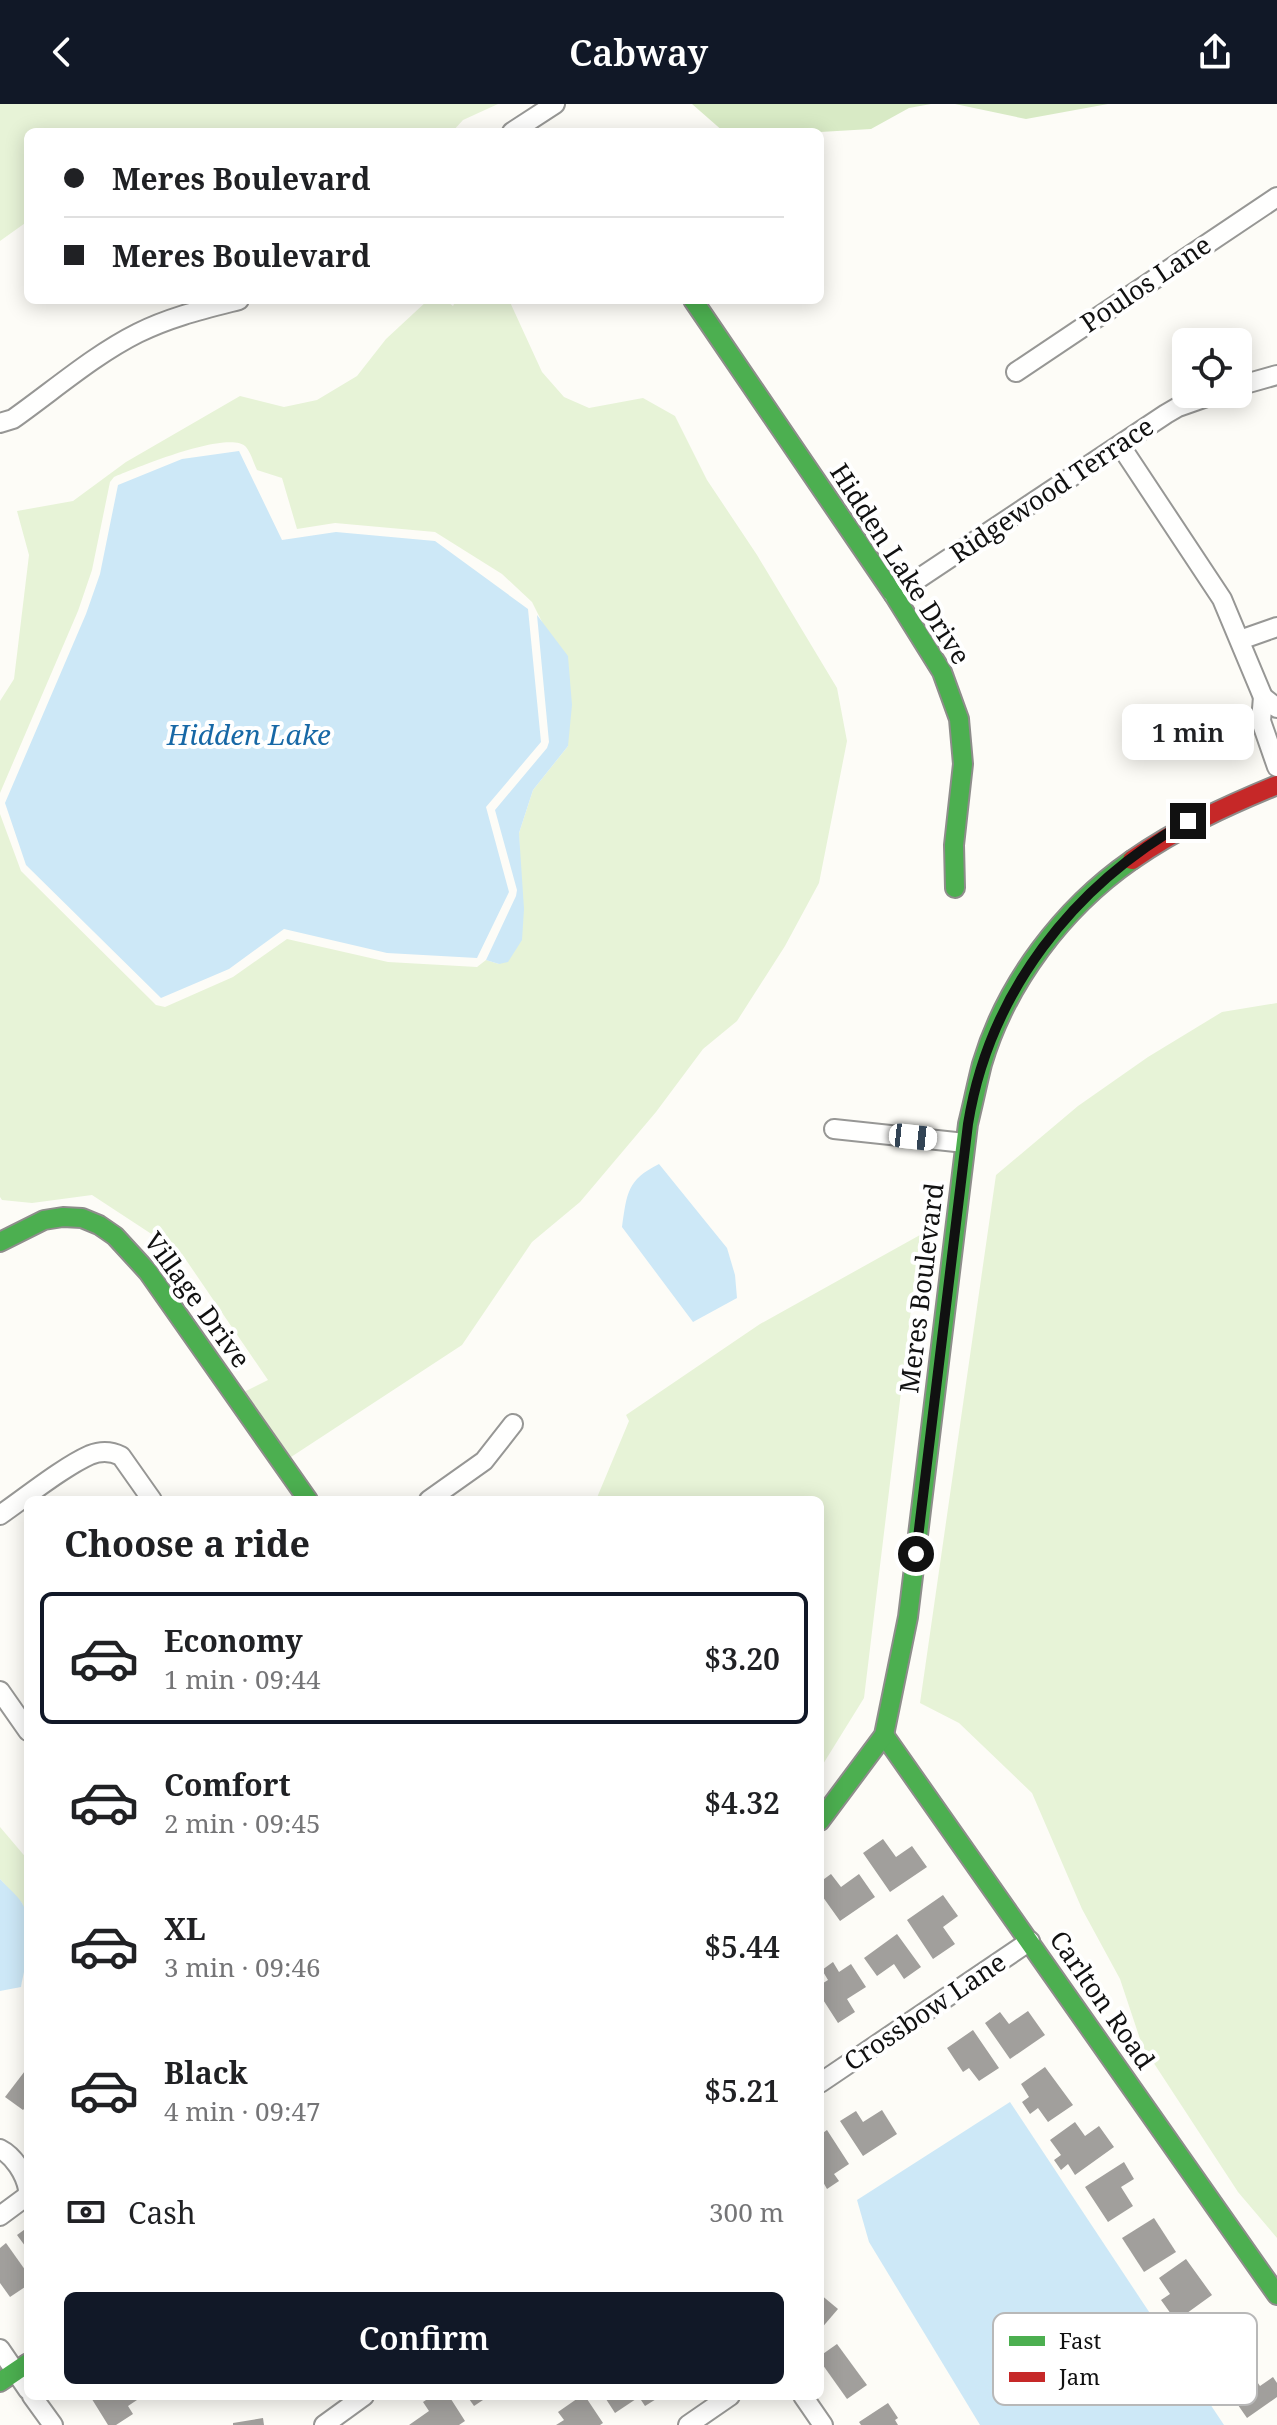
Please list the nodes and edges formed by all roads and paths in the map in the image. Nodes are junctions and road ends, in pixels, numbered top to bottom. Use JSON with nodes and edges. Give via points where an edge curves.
{"nodes":[{"id":1,"x":555,"y":104,"type":"edge"},
{"id":2,"x":518,"y":128,"type":"edge"},
{"id":3,"x":1277,"y":197,"type":"edge"},
{"id":4,"x":224,"y":304,"type":"edge"},
{"id":5,"x":696,"y":304,"type":"edge"},
{"id":6,"x":1016,"y":372,"type":"dead end"},
{"id":7,"x":1277,"y":375,"type":"edge"},
{"id":8,"x":1252,"y":382,"type":"edge"},
{"id":9,"x":1176,"y":408,"type":"edge"},
{"id":10,"x":0,"y":423,"type":"edge"},
{"id":11,"x":1120,"y":445,"type":"junction"},
{"id":12,"x":894,"y":595,"type":"junction"},
{"id":13,"x":1277,"y":627,"type":"edge"},
{"id":14,"x":1240,"y":640,"type":"junction"},
{"id":15,"x":1270,"y":702,"type":"edge"},
{"id":16,"x":1277,"y":767,"type":"edge"},
{"id":17,"x":1277,"y":785,"type":"edge"},
{"id":18,"x":955,"y":888,"type":"dead end"},
{"id":19,"x":834,"y":1129,"type":"dead end"},
{"id":20,"x":965,"y":1143,"type":"junction"},
{"id":21,"x":0,"y":1242,"type":"edge"},
{"id":22,"x":513,"y":1424,"type":"dead end"},
{"id":23,"x":29,"y":1496,"type":"edge"},
{"id":24,"x":149,"y":1496,"type":"edge"},
{"id":25,"x":305,"y":1496,"type":"edge"},
{"id":26,"x":435,"y":1496,"type":"edge"},
{"id":27,"x":24,"y":1499,"type":"edge"},
{"id":28,"x":0,"y":1515,"type":"edge"},
{"id":29,"x":0,"y":1691,"type":"edge"},
{"id":30,"x":24,"y":1725,"type":"edge"},
{"id":31,"x":884,"y":1735,"type":"junction"},
{"id":32,"x":824,"y":1816,"type":"edge"},
{"id":33,"x":1030,"y":1941,"type":"junction"},
{"id":34,"x":824,"y":2080,"type":"edge"},
{"id":35,"x":0,"y":2149,"type":"edge"},
{"id":36,"x":24,"y":2174,"type":"edge"},
{"id":37,"x":24,"y":2198,"type":"edge"},
{"id":38,"x":0,"y":2216,"type":"edge"},
{"id":39,"x":1277,"y":2295,"type":"edge"},
{"id":40,"x":0,"y":2349,"type":"edge"},
{"id":41,"x":14,"y":2372,"type":"edge"},
{"id":42,"x":35,"y":2400,"type":"edge"},
{"id":43,"x":358,"y":2400,"type":"edge"},
{"id":44,"x":724,"y":2400,"type":"edge"},
{"id":45,"x":806,"y":2400,"type":"edge"},
{"id":46,"x":53,"y":2425,"type":"edge"},
{"id":47,"x":324,"y":2425,"type":"edge"},
{"id":48,"x":688,"y":2425,"type":"edge"},
{"id":49,"x":823,"y":2425,"type":"edge"}],
"edges":[{"from":1,"to":2,"type":"street"},
{"from":3,"to":6,"type":"street","name":"Poulos Lane"},
{"from":4,"to":10,"type":"street","via":[[139,333]]},
{"from":5,"to":12,"type":"street","name":"Hidden Lake Drive"},
{"from":7,"to":8,"type":"street"},
{"from":9,"to":11,"type":"street","name":"Ridgewood Terrace"},
{"from":11,"to":12,"type":"street","name":"Ridgewood Terrace"},
{"from":11,"to":14,"type":"street","via":[[1214,585]]},
{"from":12,"to":18,"type":"street","name":"Hidden Lake Drive","via":[[942,672],[959,719],[963,764]]},
{"from":13,"to":14,"type":"street"},
{"from":14,"to":15,"type":"street"},
{"from":15,"to":16,"type":"street","via":[[1261,721]]},
{"from":17,"to":20,"type":"street","name":"Meres Boulevard","via":[[1158,839],[1099,883],[1057,928],[1023,975],[988,1045]]},
{"from":19,"to":20,"type":"street"},
{"from":20,"to":31,"type":"street","name":"Meres Boulevard","via":[[908,1617]]},
{"from":21,"to":25,"type":"street","name":"Village Drive","via":[[26,1227],[68,1217],[95,1221],[119,1238]]},
{"from":22,"to":26,"type":"street","via":[[484,1461]]},
{"from":23,"to":24,"type":"street","via":[[91,1455],[106,1452],[121,1456]]},
{"from":27,"to":28,"type":"street"},
{"from":29,"to":30,"type":"street"},
{"from":31,"to":32,"type":"street","name":"Meres Boulevard"},
{"from":31,"to":33,"type":"street","name":"Carlton Road"},
{"from":33,"to":34,"type":"street","name":"Crossbow Lane"},
{"from":33,"to":39,"type":"street","name":"Carlton Road"},
{"from":35,"to":36,"type":"street"},
{"from":37,"to":38,"type":"street"},
{"from":40,"to":41,"type":"street"},
{"from":42,"to":46,"type":"street"},
{"from":43,"to":47,"type":"street"},
{"from":44,"to":48,"type":"street"},
{"from":45,"to":49,"type":"street"}]}
